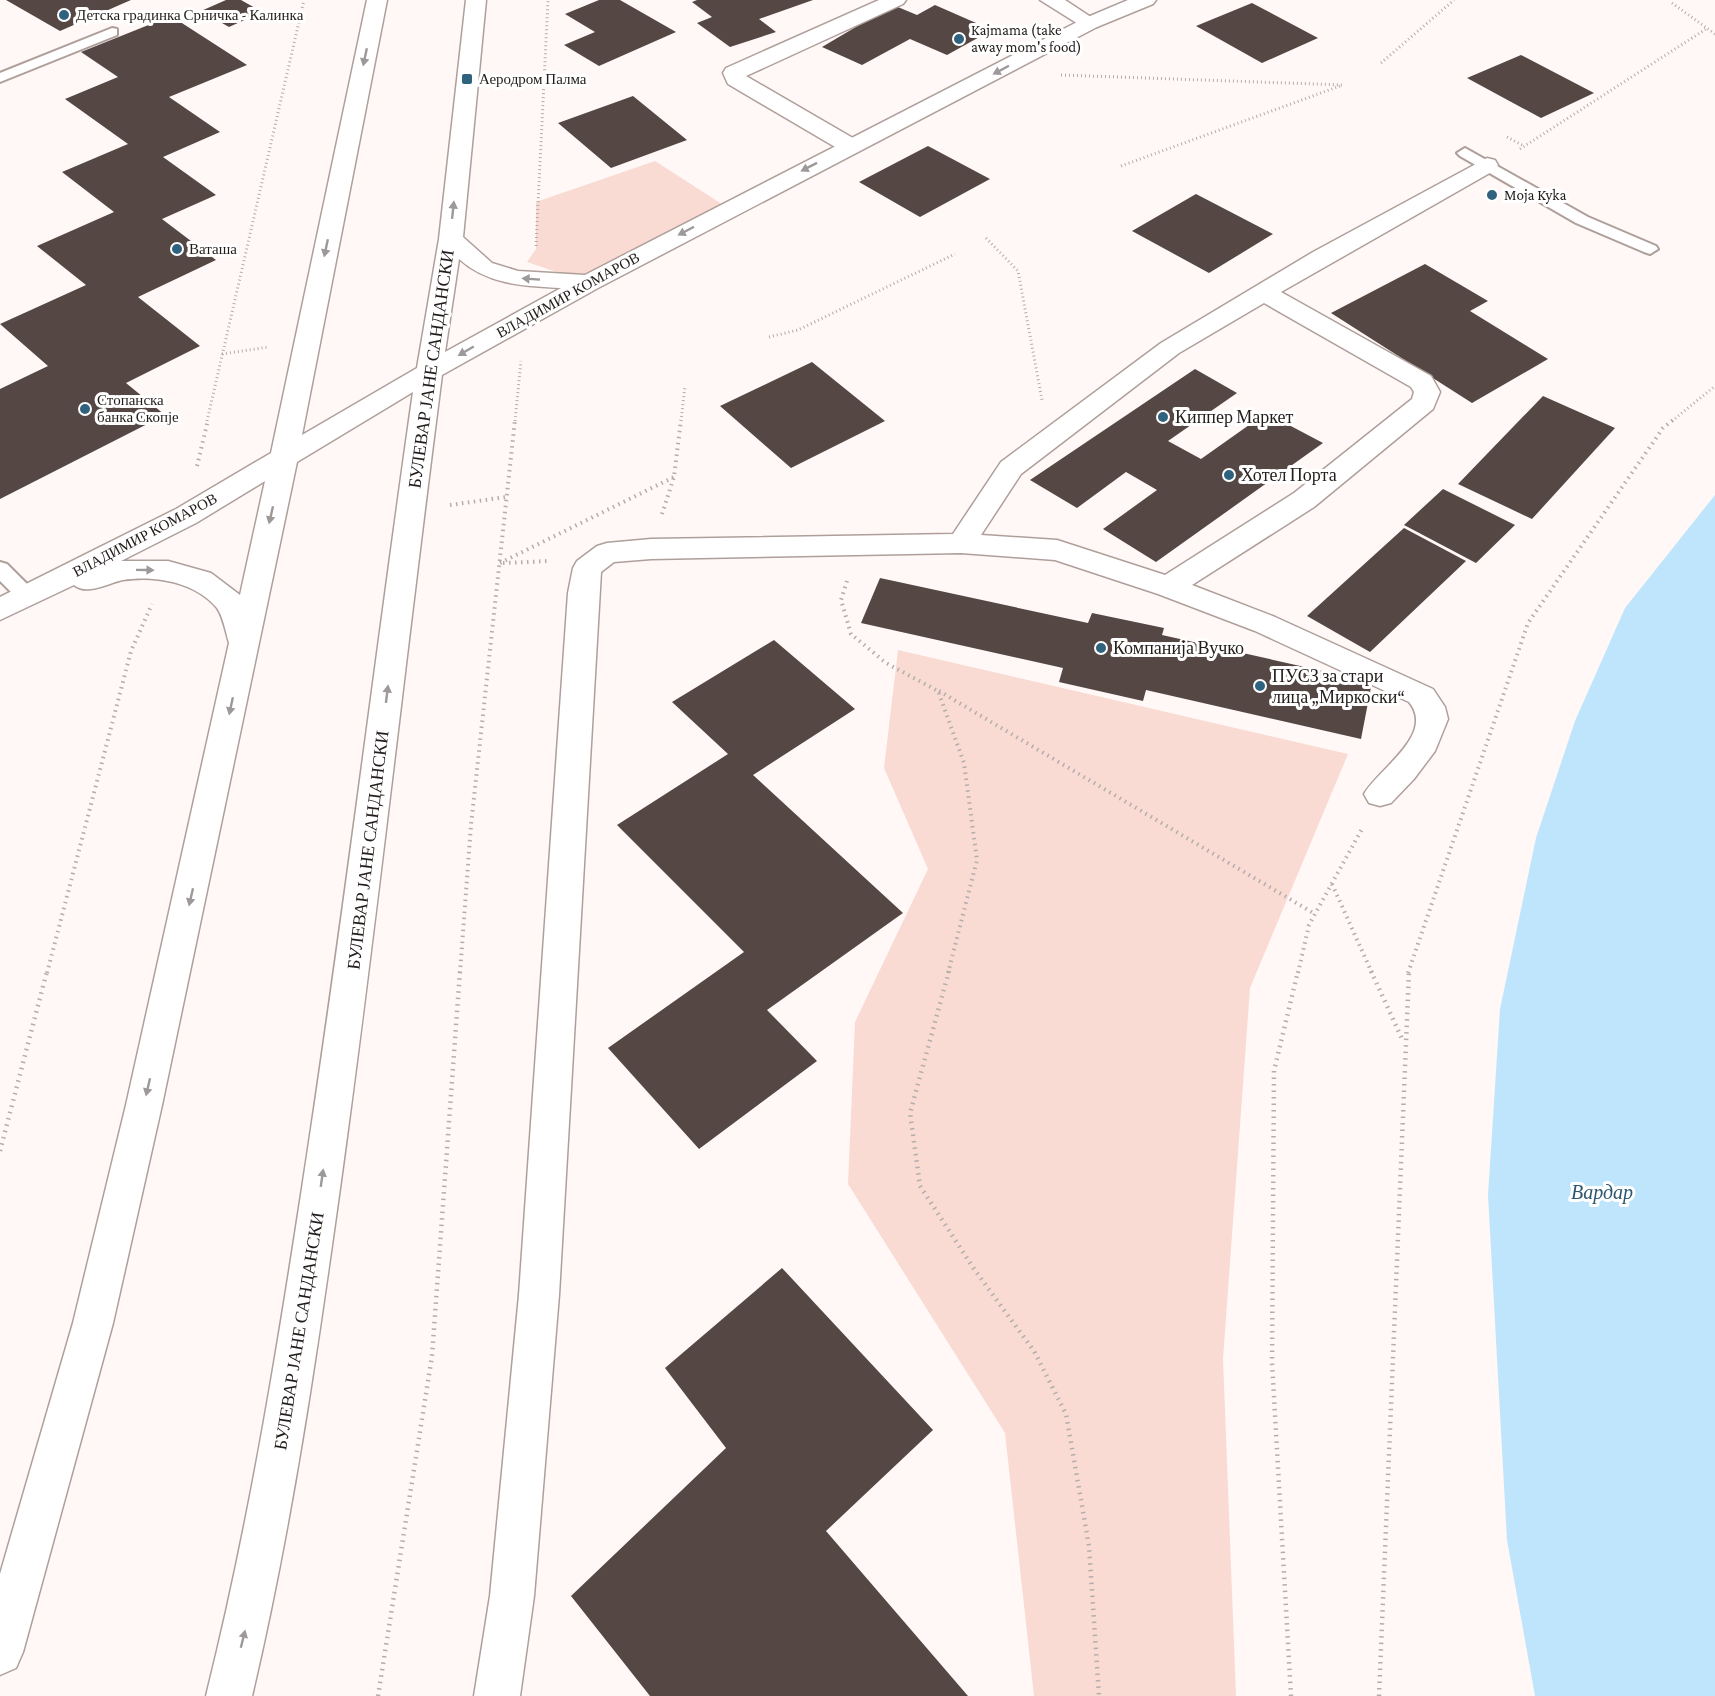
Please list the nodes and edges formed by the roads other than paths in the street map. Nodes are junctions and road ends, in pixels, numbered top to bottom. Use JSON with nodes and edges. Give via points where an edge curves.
{"nodes":[{"id":1,"x":377,"y":0,"type":"edge"},
{"id":2,"x":476,"y":0,"type":"edge"},
{"id":3,"x":896,"y":0,"type":"edge"},
{"id":4,"x":1050,"y":0,"type":"edge"},
{"id":5,"x":1146,"y":0,"type":"edge"},
{"id":6,"x":1090,"y":23,"type":"junction"},
{"id":7,"x":112,"y":32,"type":"dead end"},
{"id":8,"x":0,"y":78,"type":"edge"},
{"id":9,"x":850,"y":146,"type":"junction"},
{"id":10,"x":1465,"y":153,"type":"dead end"},
{"id":11,"x":1487,"y":165,"type":"junction"},
{"id":12,"x":451,"y":239,"type":"junction"},
{"id":13,"x":1650,"y":249,"type":"dead end"},
{"id":14,"x":589,"y":282,"type":"junction"},
{"id":15,"x":1263,"y":292,"type":"junction"},
{"id":16,"x":430,"y":371,"type":"junction"},
{"id":17,"x":284,"y":458,"type":"junction"},
{"id":18,"x":961,"y":543,"type":"junction"},
{"id":19,"x":0,"y":569,"type":"edge"},
{"id":20,"x":1168,"y":587,"type":"junction"},
{"id":21,"x":27,"y":596,"type":"junction"},
{"id":22,"x":0,"y":610,"type":"edge"},
{"id":23,"x":244,"y":643,"type":"junction"},
{"id":24,"x":1380,"y":794,"type":"road end"},
{"id":25,"x":0,"y":1652,"type":"edge"},
{"id":26,"x":229,"y":1696,"type":"edge"},
{"id":27,"x":497,"y":1696,"type":"edge"}],
"edges":[{"from":1,"to":17,"type":"street","one_way":true},
{"from":12,"to":2,"type":"street","name":"БУЛЕВАР ЈАНЕ САНДАНСКИ","one_way":true},
{"from":3,"to":9,"type":"street","via":[[735,73],[736,79]]},
{"from":4,"to":6,"type":"street"},
{"from":5,"to":6,"type":"street","name":"ВЛАДИМИР КОМАРОВ"},
{"from":6,"to":9,"type":"street","name":"ВЛАДИМИР КОМАРОВ","one_way":true},
{"from":7,"to":8,"type":"lane"},
{"from":9,"to":14,"type":"street","name":"ВЛАДИМИР КОМАРОВ","one_way":true},
{"from":10,"to":11,"type":"lane"},
{"from":11,"to":13,"type":"lane","via":[[1582,220]]},
{"from":11,"to":15,"type":"street"},
{"from":14,"to":12,"type":"street","one_way":true,"via":[[516,278],[483,268]]},
{"from":12,"to":16,"type":"street","name":"БУЛЕВАР ЈАНЕ САНДАНСКИ"},
{"from":14,"to":16,"type":"street","name":"ВЛАДИМИР КОМАРОВ","one_way":true},
{"from":15,"to":18,"type":"street","via":[[1170,348],[1011,468]]},
{"from":15,"to":20,"type":"street","via":[[1422,382],[1427,393],[1424,403],[1304,500]]},
{"from":16,"to":17,"type":"street","name":"ВЛАДИМИР КОМАРОВ"},
{"from":26,"to":16,"type":"street","name":"БУЛЕВАР ЈАНЕ САНДАНСКИ","one_way":true,"via":[[253,1597],[292,1387],[351,983]]},
{"from":17,"to":21,"type":"street","name":"ВЛАДИМИР КОМАРОВ","via":[[186,516]]},
{"from":17,"to":23,"type":"street","one_way":true},
{"from":18,"to":20,"type":"street","via":[[1057,550]]},
{"from":18,"to":27,"type":"street","via":[[651,549],[607,553],[587,568],[539,1295],[512,1596]]},
{"from":19,"to":21,"type":"lane"},
{"from":20,"to":24,"type":"street","via":[[1266,624],[1420,694],[1430,706],[1432,723],[1410,765]]},
{"from":21,"to":22,"type":"street","name":"ВЛАДИМИР КОМАРОВ"},
{"from":21,"to":23,"type":"street","one_way":true,"via":[[124,570],[168,571],[201,580],[231,604]]},
{"from":23,"to":25,"type":"street","one_way":true,"via":[[195,879],[93,1323]]}]}
